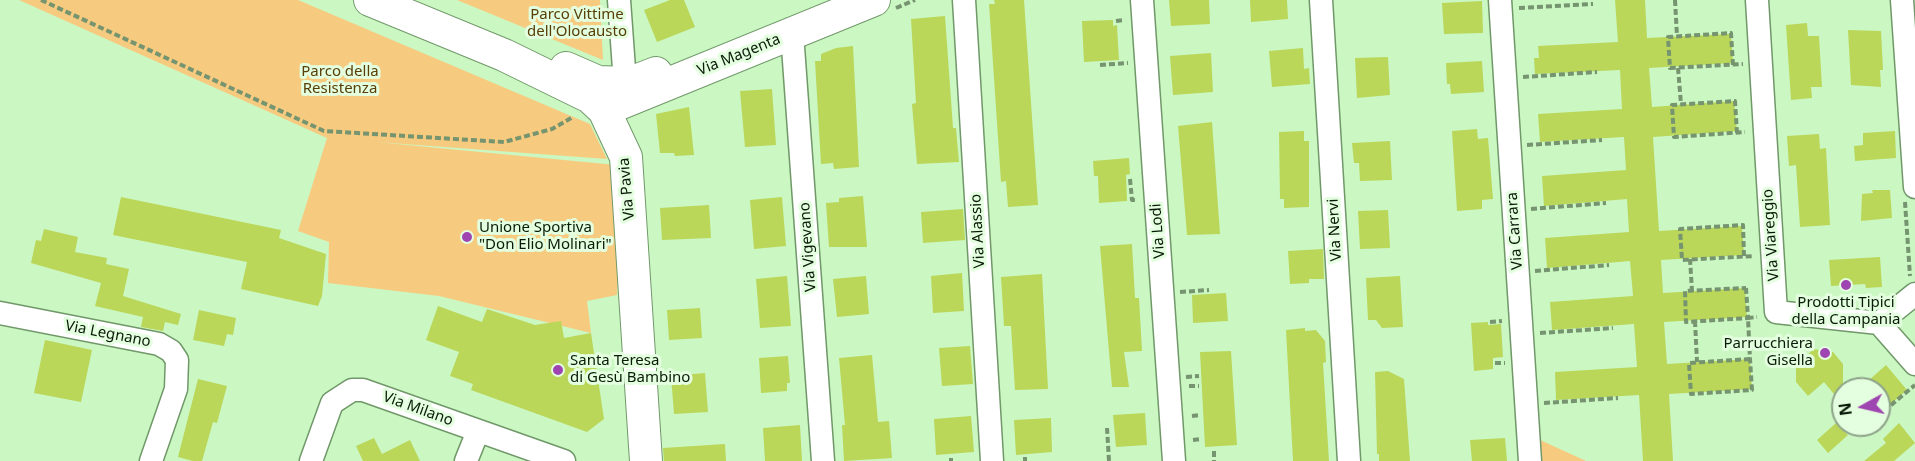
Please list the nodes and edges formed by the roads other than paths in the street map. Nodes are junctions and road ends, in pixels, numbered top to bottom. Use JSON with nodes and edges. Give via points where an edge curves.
{"nodes":[{"id":1,"x":370,"y":0,"type":"edge"},
{"id":2,"x":619,"y":0,"type":"edge"},
{"id":3,"x":964,"y":0,"type":"edge"},
{"id":4,"x":1142,"y":0,"type":"edge"},
{"id":5,"x":1321,"y":0,"type":"edge"},
{"id":6,"x":1757,"y":0,"type":"edge"},
{"id":7,"x":1902,"y":0,"type":"edge"},
{"id":8,"x":1504,"y":4,"type":"edge"},
{"id":9,"x":883,"y":5,"type":"edge"},
{"id":10,"x":792,"y":33,"type":"junction"},
{"id":11,"x":504,"y":55,"type":"junction"},
{"id":12,"x":712,"y":66,"type":"junction"},
{"id":13,"x":624,"y":69,"type":"dead end"},
{"id":14,"x":604,"y":110,"type":"junction"},
{"id":15,"x":1915,"y":187,"type":"edge"},
{"id":16,"x":1915,"y":294,"type":"edge"},
{"id":17,"x":0,"y":313,"type":"edge"},
{"id":18,"x":1880,"y":323,"type":"junction"},
{"id":19,"x":1915,"y":364,"type":"edge"},
{"id":20,"x":478,"y":431,"type":"junction"},
{"id":21,"x":151,"y":461,"type":"edge"},
{"id":22,"x":311,"y":461,"type":"edge"},
{"id":23,"x":466,"y":461,"type":"edge"},
{"id":24,"x":564,"y":461,"type":"edge"},
{"id":25,"x":645,"y":461,"type":"edge"},
{"id":26,"x":823,"y":461,"type":"edge"},
{"id":27,"x":992,"y":461,"type":"edge"},
{"id":28,"x":1174,"y":461,"type":"edge"},
{"id":29,"x":1349,"y":461,"type":"edge"},
{"id":30,"x":1530,"y":461,"type":"edge"}],
"edges":[{"from":1,"to":11,"type":"street","name":"Via Pavia"},
{"from":2,"to":13,"type":"street"},
{"from":3,"to":27,"type":"street","name":"Via Alassio"},
{"from":4,"to":28,"type":"street","name":"Via Lodi"},
{"from":5,"to":29,"type":"street","name":"Via Nervi"},
{"from":6,"to":18,"type":"street","name":"Via Viareggio","via":[[1776,312]]},
{"from":7,"to":15,"type":"street"},
{"from":8,"to":30,"type":"street","name":"Via Carrara"},
{"from":9,"to":10,"type":"street","name":"Via Magenta"},
{"from":10,"to":12,"type":"street","name":"Via Magenta"},
{"from":10,"to":26,"type":"street","name":"Via Vigevano"},
{"from":11,"to":12,"type":"street","via":[[529,52],[598,82],[630,82],[696,57]]},
{"from":11,"to":14,"type":"street","name":"Via Pavia","via":[[590,97]]},
{"from":12,"to":14,"type":"street","name":"Via Magenta"},
{"from":14,"to":25,"type":"street","name":"Via Pavia","via":[[626,157]]},
{"from":16,"to":18,"type":"street"},
{"from":17,"to":21,"type":"street","name":"Via Legnano","via":[[159,345],[171,351],[177,360],[176,389]]},
{"from":18,"to":19,"type":"street"},
{"from":20,"to":22,"type":"street","name":"Via Milano","via":[[363,390],[352,390],[332,403]]},
{"from":20,"to":23,"type":"street"},
{"from":20,"to":24,"type":"street","name":"Via Milano"}]}
